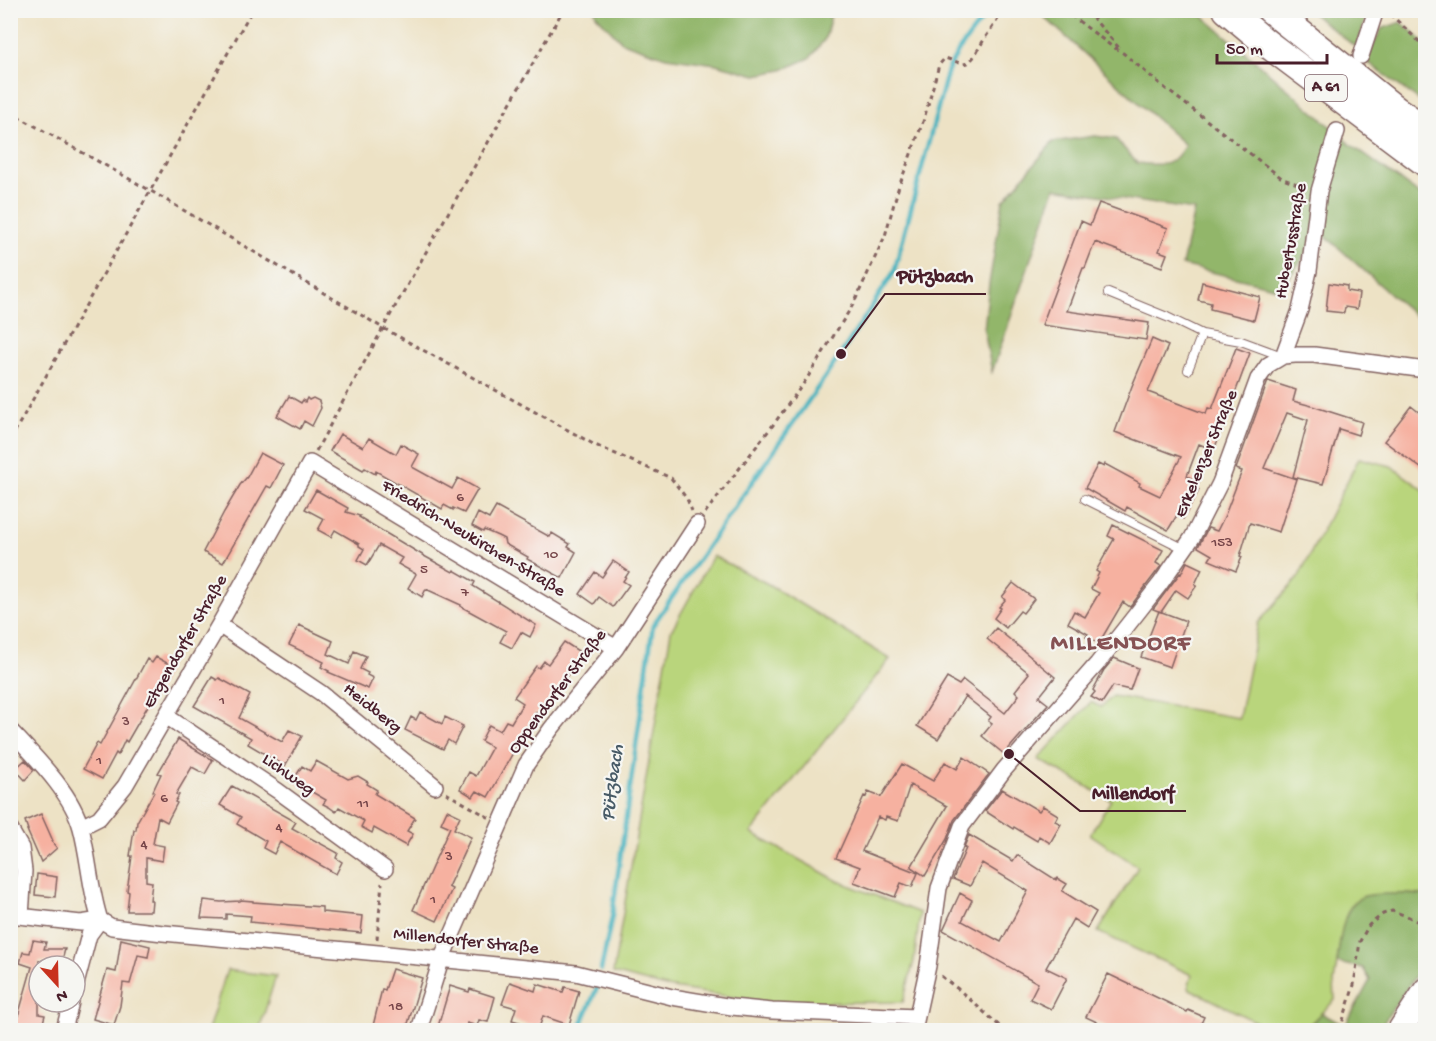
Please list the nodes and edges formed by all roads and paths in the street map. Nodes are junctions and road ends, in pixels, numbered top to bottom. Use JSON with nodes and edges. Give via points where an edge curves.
{"nodes":[{"id":1,"x":252,"y":10,"type":"edge"},
{"id":2,"x":563,"y":10,"type":"edge"},
{"id":3,"x":1004,"y":10,"type":"edge"},
{"id":4,"x":1064,"y":10,"type":"edge"},
{"id":5,"x":1086,"y":10,"type":"edge"},
{"id":6,"x":1227,"y":10,"type":"edge"},
{"id":7,"x":1271,"y":10,"type":"edge"},
{"id":8,"x":1376,"y":10,"type":"edge"},
{"id":9,"x":1387,"y":10,"type":"edge"},
{"id":10,"x":1425,"y":48,"type":"edge"},
{"id":11,"x":1124,"y":52,"type":"junction"},
{"id":12,"x":1361,"y":56,"type":"dead end"},
{"id":13,"x":10,"y":112,"type":"edge"},
{"id":14,"x":1425,"y":130,"type":"edge"},
{"id":15,"x":1337,"y":131,"type":"dead end"},
{"id":16,"x":1425,"y":163,"type":"edge"},
{"id":17,"x":151,"y":191,"type":"junction"},
{"id":18,"x":1319,"y":191,"type":"junction"},
{"id":19,"x":1108,"y":293,"type":"dead end"},
{"id":20,"x":383,"y":328,"type":"junction"},
{"id":21,"x":1202,"y":334,"type":"junction"},
{"id":22,"x":1283,"y":356,"type":"junction"},
{"id":23,"x":1188,"y":370,"type":"dead end"},
{"id":24,"x":1425,"y":370,"type":"edge"},
{"id":25,"x":10,"y":440,"type":"edge"},
{"id":26,"x":309,"y":463,"type":"junction"},
{"id":27,"x":1085,"y":499,"type":"dead end"},
{"id":28,"x":697,"y":524,"type":"junction"},
{"id":29,"x":1185,"y":549,"type":"junction"},
{"id":30,"x":219,"y":625,"type":"junction"},
{"id":31,"x":616,"y":648,"type":"junction"},
{"id":32,"x":166,"y":716,"type":"junction"},
{"id":33,"x":10,"y":730,"type":"edge"},
{"id":34,"x":435,"y":786,"type":"joint"},
{"id":35,"x":499,"y":823,"type":"junction"},
{"id":36,"x":81,"y":827,"type":"junction"},
{"id":37,"x":10,"y":829,"type":"edge"},
{"id":38,"x":385,"y":869,"type":"joint"},
{"id":39,"x":16,"y":916,"type":"edge"},
{"id":40,"x":100,"y":920,"type":"junction"},
{"id":41,"x":1424,"y":925,"type":"edge"},
{"id":42,"x":378,"y":953,"type":"junction"},
{"id":43,"x":84,"y":954,"type":"edge"},
{"id":44,"x":441,"y":960,"type":"junction"},
{"id":45,"x":928,"y":966,"type":"junction"},
{"id":46,"x":1425,"y":990,"type":"edge"},
{"id":47,"x":68,"y":1014,"type":"edge"},
{"id":48,"x":916,"y":1024,"type":"edge"},
{"id":49,"x":63,"y":1030,"type":"edge"},
{"id":50,"x":419,"y":1030,"type":"edge"},
{"id":51,"x":1004,"y":1030,"type":"edge"},
{"id":52,"x":1340,"y":1030,"type":"edge"},
{"id":53,"x":1400,"y":1030,"type":"edge"}],
"edges":[{"from":1,"to":17,"type":"path"},
{"from":2,"to":20,"type":"path"},
{"from":3,"to":28,"type":"path","via":[[968,63],[945,58],[939,65],[885,236],[854,303],[806,380]]},
{"from":4,"to":11,"type":"path"},
{"from":5,"to":11,"type":"path"},
{"from":6,"to":16,"type":"highway","number":"A 61"},
{"from":7,"to":14,"type":"highway","number":"A 61"},
{"from":8,"to":12,"type":"street"},
{"from":9,"to":10,"type":"path"},
{"from":11,"to":18,"type":"path","via":[[1283,179]]},
{"from":13,"to":17,"type":"path"},
{"from":15,"to":18,"type":"street","name":"Hubertusstraße"},
{"from":17,"to":20,"type":"path"},
{"from":17,"to":25,"type":"path"},
{"from":18,"to":22,"type":"street","name":"Hubertusstraße","via":[[1309,271]]},
{"from":19,"to":21,"type":"lane"},
{"from":20,"to":26,"type":"path"},
{"from":20,"to":28,"type":"path","via":[[595,445],[671,478],[687,499]]},
{"from":21,"to":22,"type":"lane","via":[[1242,341]]},
{"from":21,"to":23,"type":"lane"},
{"from":22,"to":24,"type":"street","via":[[1314,355]]},
{"from":22,"to":29,"type":"street","name":"Erkelenzer Straße","via":[[1268,365],[1258,379],[1220,483]]},
{"from":26,"to":30,"type":"street","name":"Etgendorfer Straße"},
{"from":26,"to":31,"type":"street","name":"Friedrich-Neukirchen-Straße"},
{"from":27,"to":29,"type":"lane"},
{"from":28,"to":31,"type":"street","name":"Oppendorfer Straße"},
{"from":29,"to":45,"type":"street","name":"Erkelenzer Straße","via":[[1097,664],[1004,770],[962,826],[939,888]]},
{"from":30,"to":32,"type":"street","name":"Etgendorfer Straße"},
{"from":30,"to":34,"type":"street","name":"Heidberg","via":[[321,693]]},
{"from":31,"to":35,"type":"street","name":"Oppendorfer Straße","via":[[526,765]]},
{"from":32,"to":36,"type":"street","name":"Etgendorfer Straße","via":[[125,786],[99,818]]},
{"from":32,"to":38,"type":"street","name":"Lichweg","via":[[278,790]]},
{"from":33,"to":36,"type":"street","via":[[71,802]]},
{"from":34,"to":35,"type":"path"},
{"from":35,"to":44,"type":"street","name":"Oppendorfer Straße"},
{"from":36,"to":40,"type":"street"},
{"from":37,"to":39,"type":"street","via":[[21,848],[24,871]]},
{"from":38,"to":42,"type":"path"},
{"from":39,"to":40,"type":"street","name":"Millendorfer Straße","via":[[81,923]]},
{"from":40,"to":42,"type":"street","name":"Millendorfer Straße","via":[[112,927]]},
{"from":40,"to":43,"type":"street","via":[[89,935]]},
{"from":41,"to":52,"type":"path","via":[[1392,911],[1369,925],[1360,941],[1354,985]]},
{"from":42,"to":44,"type":"street","name":"Millendorfer Straße"},
{"from":44,"to":48,"type":"street","name":"Millendorfer Straße","via":[[590,976],[672,997],[732,1007]]},
{"from":44,"to":50,"type":"street","name":"Oppendorfer Straße"},
{"from":45,"to":48,"type":"street","name":"Erkelenzer Straße"},
{"from":45,"to":51,"type":"path"},
{"from":46,"to":53,"type":"main road"},
{"from":47,"to":49,"type":"street"}]}
